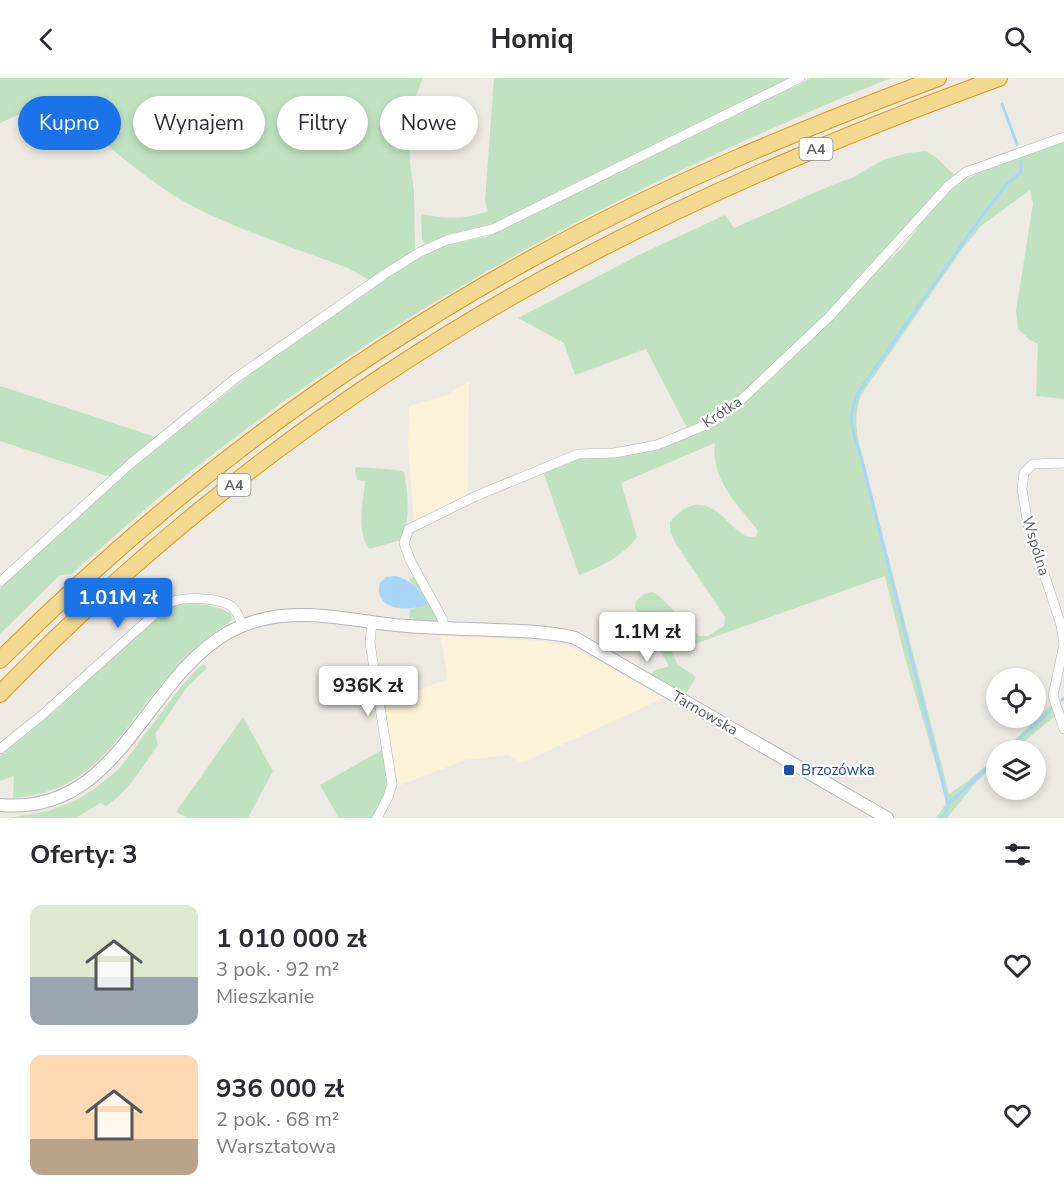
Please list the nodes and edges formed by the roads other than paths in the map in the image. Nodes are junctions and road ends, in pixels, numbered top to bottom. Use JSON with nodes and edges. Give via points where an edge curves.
{"nodes":[{"id":1,"x":801,"y":78,"type":"edge"},
{"id":2,"x":938,"y":78,"type":"edge"},
{"id":3,"x":999,"y":78,"type":"edge"},
{"id":4,"x":1064,"y":137,"type":"edge"},
{"id":5,"x":1064,"y":463,"type":"edge"},
{"id":6,"x":0,"y":582,"type":"edge"},
{"id":7,"x":372,"y":621,"type":"junction"},
{"id":8,"x":243,"y":626,"type":"junction"},
{"id":9,"x":443,"y":628,"type":"junction"},
{"id":10,"x":0,"y":660,"type":"edge"},
{"id":11,"x":0,"y":694,"type":"edge"},
{"id":12,"x":1064,"y":729,"type":"edge"},
{"id":13,"x":0,"y":749,"type":"edge"},
{"id":14,"x":0,"y":805,"type":"edge"},
{"id":15,"x":377,"y":818,"type":"edge"},
{"id":16,"x":887,"y":818,"type":"edge"}],
"edges":[{"from":1,"to":6,"type":"street","via":[[493,229],[447,240],[403,262],[188,416],[105,485]]},
{"from":2,"to":10,"type":"highway","number":"A4","via":[[681,183],[562,242],[445,308],[313,396],[212,470],[100,564]]},
{"from":3,"to":11,"type":"highway","number":"A4","via":[[814,150],[689,205],[571,264],[447,335],[344,403],[201,510],[107,591]]},
{"from":4,"to":9,"type":"street","name":"Krótka","via":[[966,172],[949,185],[830,316],[740,401],[706,425],[657,445],[614,453],[578,453],[409,529],[404,543],[443,620]]},
{"from":5,"to":12,"type":"street","name":"Wspólna","via":[[1033,464],[1024,473],[1022,489],[1028,525],[1061,625],[1064,644],[1053,696]]},
{"from":7,"to":8,"type":"street","name":"Tarnowska","via":[[298,615]]},
{"from":7,"to":9,"type":"street","name":"Tarnowska"},
{"from":7,"to":15,"type":"street","via":[[370,643],[392,784]]},
{"from":8,"to":13,"type":"street","via":[[231,605],[196,598],[170,602]]},
{"from":8,"to":14,"type":"street","name":"Tarnowska","via":[[190,662],[128,741],[94,776],[59,797],[40,803]]},
{"from":9,"to":16,"type":"street","name":"Tarnowska","via":[[575,638]]}]}
